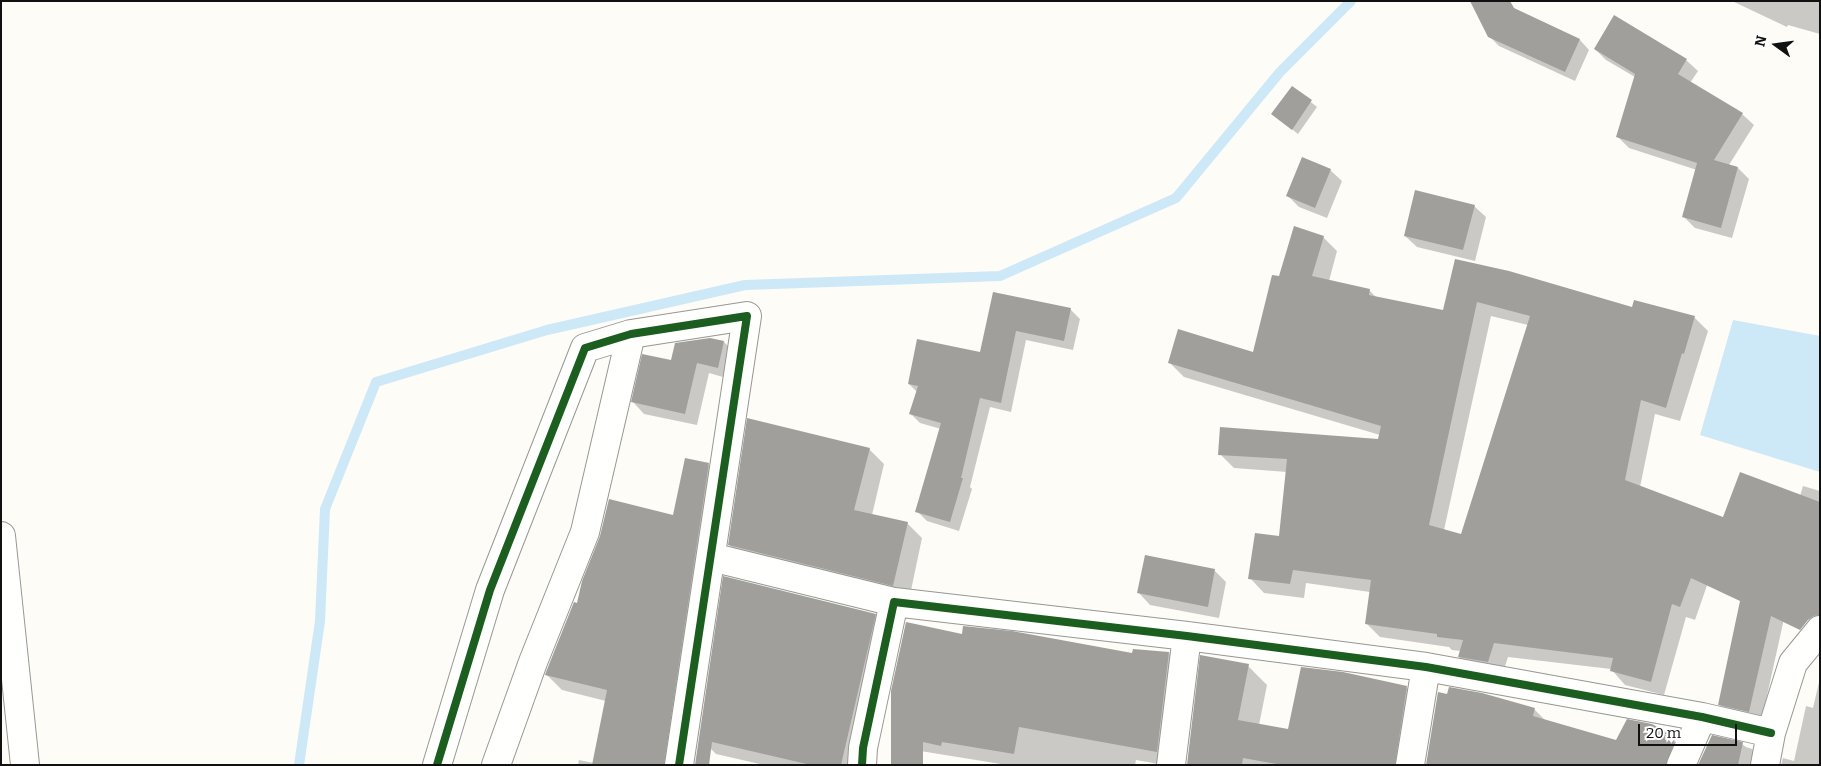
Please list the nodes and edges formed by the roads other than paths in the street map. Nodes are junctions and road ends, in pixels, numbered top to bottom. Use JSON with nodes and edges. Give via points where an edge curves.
{"nodes":[{"id":1,"x":632,"y":334,"type":"junction"},
{"id":2,"x":1,"y":536,"type":"edge"},
{"id":3,"x":711,"y":557,"type":"junction"},
{"id":4,"x":894,"y":602,"type":"junction"},
{"id":5,"x":1820,"y":630,"type":"edge"},
{"id":6,"x":1187,"y":636,"type":"junction"},
{"id":7,"x":1426,"y":666,"type":"junction"},
{"id":8,"x":1702,"y":717,"type":"junction"},
{"id":9,"x":1771,"y":733,"type":"junction"},
{"id":10,"x":25,"y":765,"type":"edge"},
{"id":11,"x":437,"y":765,"type":"edge"},
{"id":12,"x":496,"y":765,"type":"edge"},
{"id":13,"x":679,"y":765,"type":"edge"},
{"id":14,"x":862,"y":765,"type":"edge"},
{"id":15,"x":1171,"y":765,"type":"edge"},
{"id":16,"x":1410,"y":765,"type":"edge"},
{"id":17,"x":1682,"y":765,"type":"edge"},
{"id":18,"x":1764,"y":765,"type":"edge"}],
"edges":[{"from":1,"to":3,"type":"street","via":[[747,316]]},
{"from":1,"to":11,"type":"street","via":[[586,348],[490,590]]},
{"from":1,"to":12,"type":"street","via":[[585,532]]},
{"from":2,"to":10,"type":"street"},
{"from":3,"to":4,"type":"street"},
{"from":3,"to":13,"type":"street"},
{"from":4,"to":6,"type":"street"},
{"from":4,"to":14,"type":"street"},
{"from":5,"to":9,"type":"street","via":[[1793,663]]},
{"from":6,"to":7,"type":"street"},
{"from":6,"to":15,"type":"street"},
{"from":7,"to":8,"type":"street"},
{"from":7,"to":16,"type":"street"},
{"from":8,"to":9,"type":"street"},
{"from":8,"to":17,"type":"street"},
{"from":9,"to":18,"type":"street"}]}
